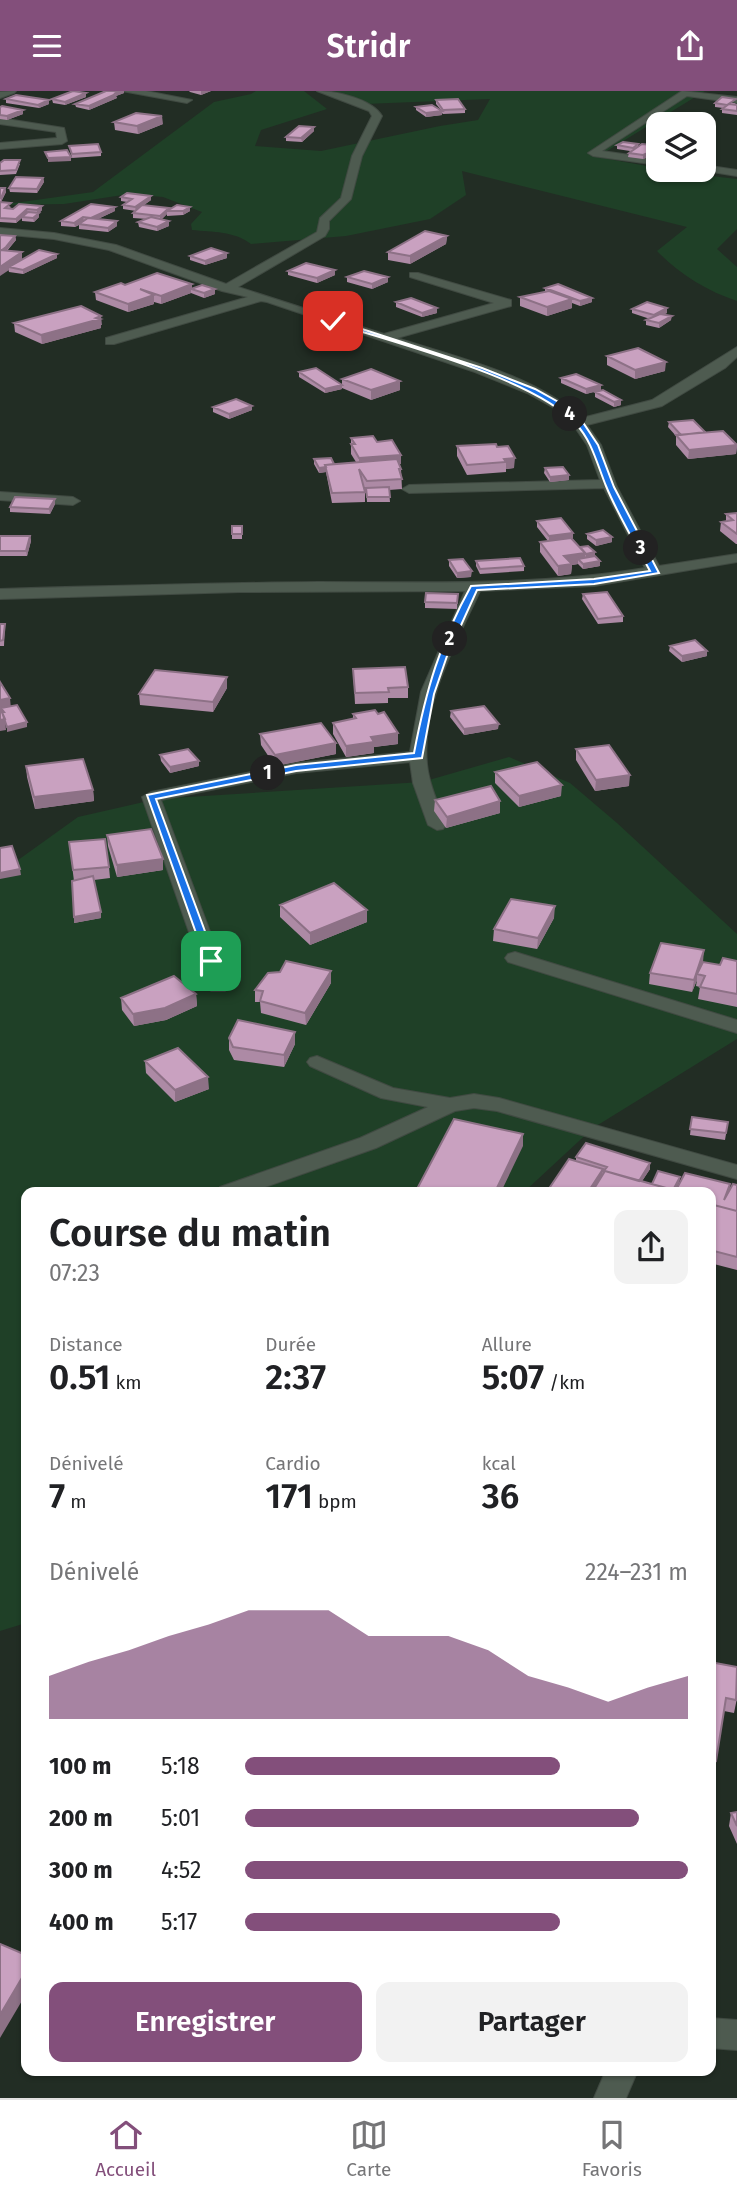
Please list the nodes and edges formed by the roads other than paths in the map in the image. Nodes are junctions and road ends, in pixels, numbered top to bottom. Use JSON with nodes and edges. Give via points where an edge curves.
{"nodes":[{"id":1,"x":10,"y":91,"type":"edge"},
{"id":2,"x":127,"y":91,"type":"edge"},
{"id":3,"x":322,"y":91,"type":"edge"},
{"id":4,"x":0,"y":95,"type":"edge"},
{"id":5,"x":187,"y":100,"type":"dead end"},
{"id":6,"x":737,"y":100,"type":"edge"},
{"id":7,"x":656,"y":112,"type":"edge"},
{"id":8,"x":646,"y":118,"type":"edge"},
{"id":9,"x":0,"y":121,"type":"edge"},
{"id":10,"x":0,"y":146,"type":"edge"},
{"id":11,"x":646,"y":160,"type":"edge"},
{"id":12,"x":716,"y":170,"type":"edge"},
{"id":13,"x":737,"y":173,"type":"edge"},
{"id":14,"x":0,"y":231,"type":"edge"},
{"id":15,"x":414,"y":275,"type":"dead end"},
{"id":16,"x":226,"y":289,"type":"junction"},
{"id":17,"x":261,"y":297,"type":"junction"},
{"id":18,"x":382,"y":338,"type":"junction"},
{"id":19,"x":110,"y":341,"type":"dead end"},
{"id":20,"x":737,"y":351,"type":"edge"},
{"id":21,"x":579,"y":423,"type":"junction"},
{"id":22,"x":609,"y":484,"type":"junction"},
{"id":23,"x":409,"y":489,"type":"dead end"},
{"id":24,"x":0,"y":496,"type":"edge"},
{"id":25,"x":73,"y":501,"type":"dead end"},
{"id":26,"x":737,"y":558,"type":"edge"},
{"id":27,"x":655,"y":573,"type":"junction"},
{"id":28,"x":474,"y":587,"type":"junction"},
{"id":29,"x":0,"y":594,"type":"edge"},
{"id":30,"x":418,"y":756,"type":"junction"},
{"id":31,"x":438,"y":825,"type":"edge"},
{"id":32,"x":514,"y":958,"type":"dead end"},
{"id":33,"x":218,"y":987,"type":"dead end"},
{"id":34,"x":737,"y":1027,"type":"edge"},
{"id":35,"x":317,"y":1062,"type":"dead end"},
{"id":36,"x":450,"y":1105,"type":"junction"},
{"id":37,"x":737,"y":1172,"type":"edge"},
{"id":38,"x":242,"y":1187,"type":"edge"},
{"id":39,"x":716,"y":2033,"type":"edge"},
{"id":40,"x":737,"y":2035,"type":"edge"},
{"id":41,"x":619,"y":2076,"type":"edge"},
{"id":42,"x":610,"y":2098,"type":"edge"}],
"edges":[{"from":1,"to":4,"type":"street"},
{"from":2,"to":5,"type":"street"},
{"from":3,"to":16,"type":"street","via":[[373,109],[377,116],[363,135],[358,160],[349,173],[346,199],[324,220],[321,234]]},
{"from":6,"to":7,"type":"street","via":[[685,93]]},
{"from":8,"to":11,"type":"street","via":[[593,153]]},
{"from":9,"to":10,"type":"street","via":[[61,130],[62,141]]},
{"from":12,"to":13,"type":"street"},
{"from":14,"to":16,"type":"street","via":[[112,247]]},
{"from":15,"to":18,"type":"street","via":[[507,303]]},
{"from":16,"to":17,"type":"street"},
{"from":17,"to":18,"type":"street"},
{"from":17,"to":19,"type":"street"},
{"from":18,"to":21,"type":"street","via":[[532,390]]},
{"from":20,"to":21,"type":"street","via":[[657,403]]},
{"from":21,"to":22,"type":"street","via":[[594,445]]},
{"from":22,"to":23,"type":"street"},
{"from":22,"to":27,"type":"street"},
{"from":24,"to":25,"type":"street"},
{"from":26,"to":27,"type":"street"},
{"from":27,"to":28,"type":"street"},
{"from":28,"to":29,"type":"street"},
{"from":28,"to":30,"type":"street","via":[[442,656]]},
{"from":30,"to":31,"type":"street"},
{"from":30,"to":33,"type":"street","via":[[296,768],[151,797]]},
{"from":32,"to":34,"type":"street"},
{"from":35,"to":36,"type":"street","via":[[388,1093]]},
{"from":36,"to":37,"type":"street","via":[[474,1101],[499,1105]]},
{"from":36,"to":38,"type":"street","via":[[368,1143]]},
{"from":39,"to":40,"type":"street"},
{"from":41,"to":42,"type":"street"}]}
